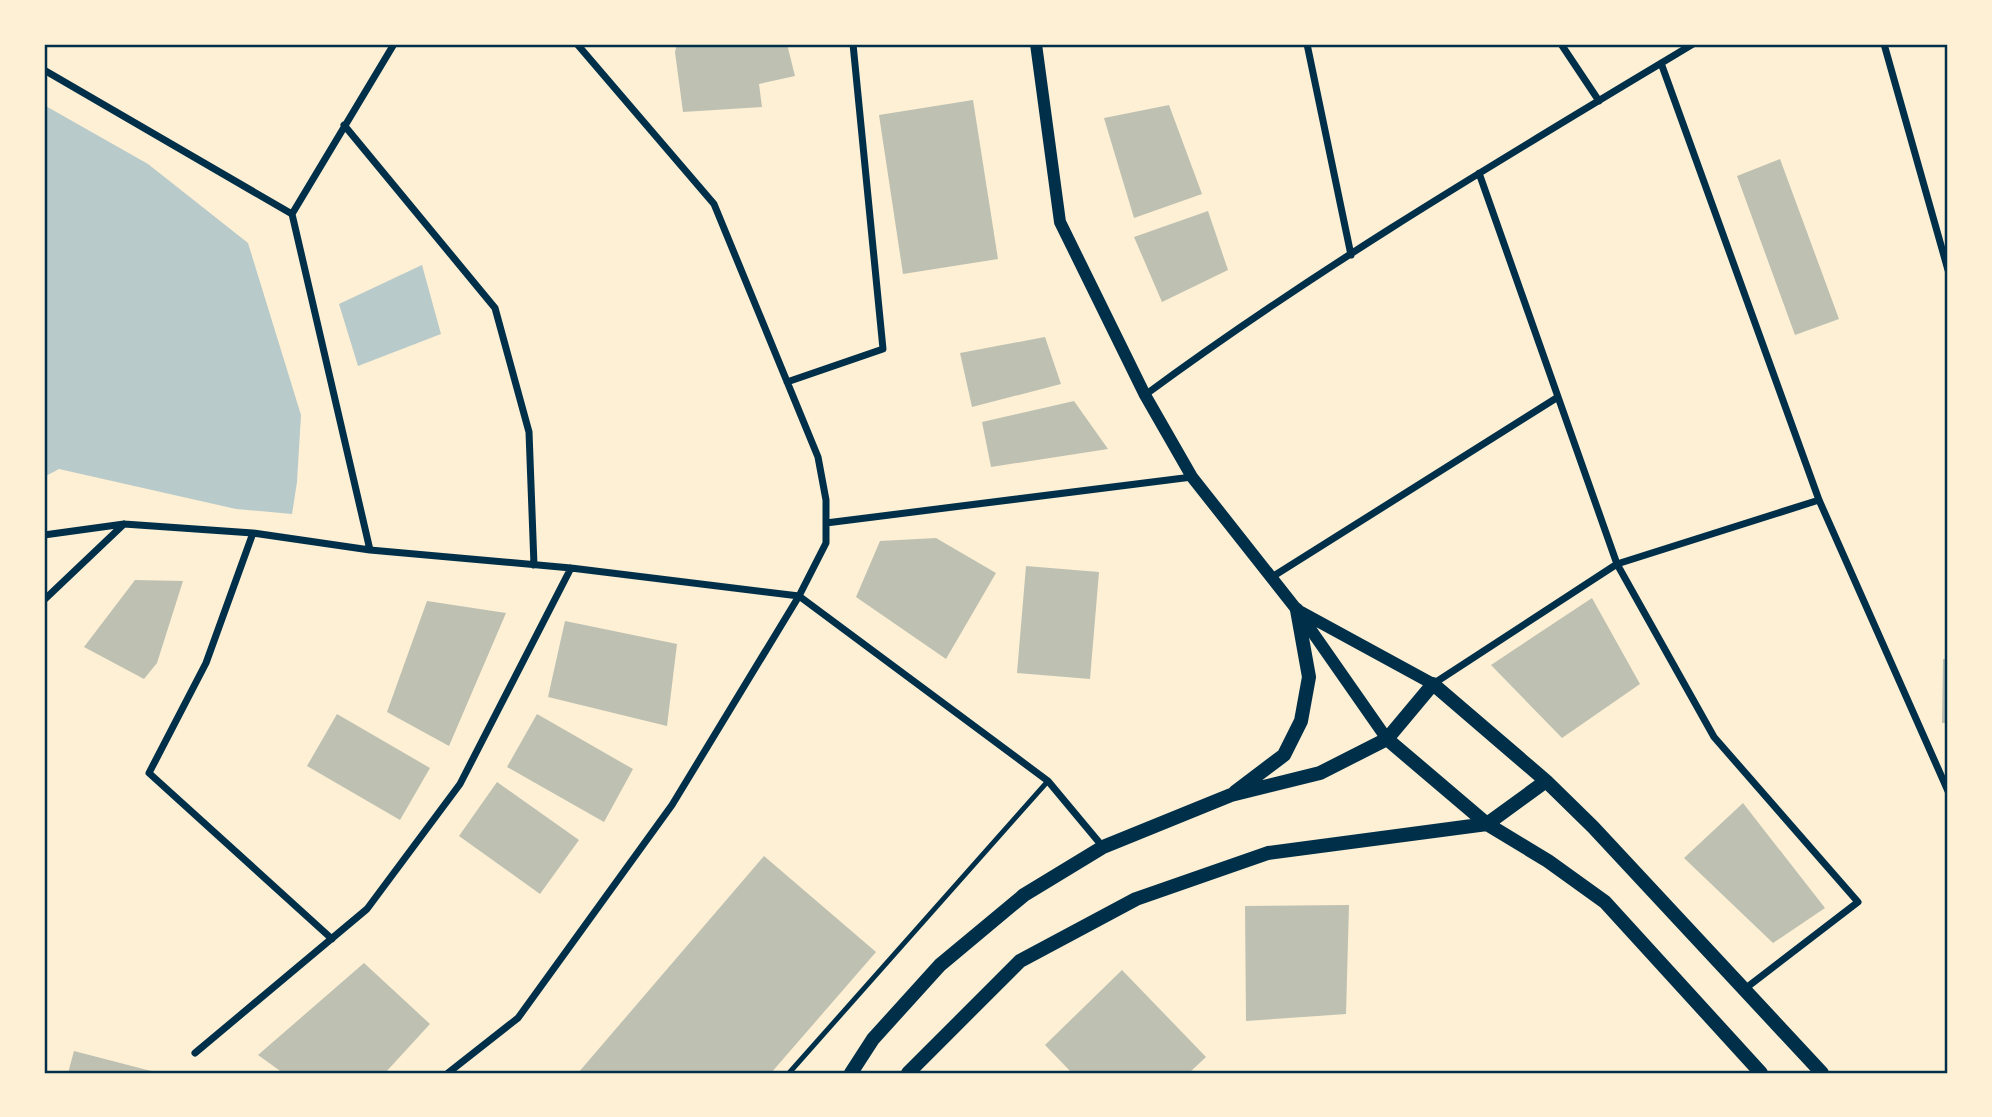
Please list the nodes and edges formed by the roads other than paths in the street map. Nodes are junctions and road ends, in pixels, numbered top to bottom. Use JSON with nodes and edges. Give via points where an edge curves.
{"nodes":[{"id":1,"x":394,"y":44,"type":"edge"},
{"id":2,"x":577,"y":44,"type":"edge"},
{"id":3,"x":853,"y":44,"type":"edge"},
{"id":4,"x":1036,"y":44,"type":"edge"},
{"id":5,"x":1307,"y":44,"type":"edge"},
{"id":6,"x":1561,"y":44,"type":"edge"},
{"id":7,"x":1693,"y":44,"type":"edge"},
{"id":8,"x":1884,"y":44,"type":"edge"},
{"id":9,"x":1661,"y":63,"type":"junction"},
{"id":10,"x":44,"y":70,"type":"edge"},
{"id":11,"x":1599,"y":100,"type":"junction"},
{"id":12,"x":344,"y":125,"type":"junction"},
{"id":13,"x":1479,"y":173,"type":"junction"},
{"id":14,"x":292,"y":214,"type":"junction"},
{"id":15,"x":1350,"y":255,"type":"junction"},
{"id":16,"x":1948,"y":270,"type":"edge"},
{"id":17,"x":787,"y":382,"type":"junction"},
{"id":18,"x":1145,"y":395,"type":"junction"},
{"id":19,"x":1558,"y":397,"type":"junction"},
{"id":20,"x":1192,"y":477,"type":"junction"},
{"id":21,"x":1819,"y":500,"type":"junction"},
{"id":22,"x":826,"y":523,"type":"junction"},
{"id":23,"x":124,"y":524,"type":"junction"},
{"id":24,"x":253,"y":533,"type":"junction"},
{"id":25,"x":44,"y":535,"type":"edge"},
{"id":26,"x":370,"y":550,"type":"junction"},
{"id":27,"x":1616,"y":564,"type":"junction"},
{"id":28,"x":534,"y":565,"type":"junction"},
{"id":29,"x":571,"y":568,"type":"junction"},
{"id":30,"x":1272,"y":577,"type":"junction"},
{"id":31,"x":799,"y":596,"type":"junction"},
{"id":32,"x":44,"y":600,"type":"edge"},
{"id":33,"x":1297,"y":610,"type":"junction"},
{"id":34,"x":1433,"y":684,"type":"junction"},
{"id":35,"x":1387,"y":739,"type":"junction"},
{"id":36,"x":1048,"y":781,"type":"junction"},
{"id":37,"x":1546,"y":781,"type":"junction"},
{"id":38,"x":1948,"y":791,"type":"edge"},
{"id":39,"x":1231,"y":795,"type":"junction"},
{"id":40,"x":1487,"y":824,"type":"junction"},
{"id":41,"x":1102,"y":847,"type":"junction"},
{"id":42,"x":332,"y":939,"type":"junction"},
{"id":43,"x":1746,"y":988,"type":"junction"},
{"id":44,"x":195,"y":1053,"type":"dead end"},
{"id":45,"x":449,"y":1073,"type":"edge"},
{"id":46,"x":789,"y":1073,"type":"edge"},
{"id":47,"x":851,"y":1073,"type":"edge"},
{"id":48,"x":908,"y":1073,"type":"edge"},
{"id":49,"x":1761,"y":1073,"type":"edge"},
{"id":50,"x":1822,"y":1073,"type":"edge"}],
"edges":[{"from":1,"to":12,"type":"street"},
{"from":2,"to":17,"type":"street","via":[[713,204]]},
{"from":3,"to":17,"type":"street","via":[[883,349]]},
{"from":4,"to":18,"type":"street","via":[[1060,222]]},
{"from":5,"to":15,"type":"street"},
{"from":6,"to":11,"type":"street"},
{"from":7,"to":9,"type":"street"},
{"from":8,"to":16,"type":"street"},
{"from":9,"to":11,"type":"street"},
{"from":9,"to":21,"type":"street"},
{"from":10,"to":14,"type":"street"},
{"from":11,"to":13,"type":"street"},
{"from":12,"to":14,"type":"street"},
{"from":12,"to":28,"type":"street","via":[[495,308],[529,432]]},
{"from":13,"to":15,"type":"street"},
{"from":13,"to":19,"type":"street"},
{"from":14,"to":26,"type":"street"},
{"from":15,"to":18,"type":"street","via":[[1240,325]]},
{"from":17,"to":22,"type":"street","via":[[818,457],[827,500]]},
{"from":18,"to":20,"type":"street"},
{"from":19,"to":27,"type":"street"},
{"from":19,"to":30,"type":"street"},
{"from":20,"to":22,"type":"street"},
{"from":20,"to":30,"type":"street"},
{"from":21,"to":27,"type":"street"},
{"from":21,"to":38,"type":"street"},
{"from":22,"to":31,"type":"street","via":[[826,543]]},
{"from":23,"to":24,"type":"street"},
{"from":23,"to":25,"type":"street"},
{"from":23,"to":32,"type":"street"},
{"from":24,"to":26,"type":"street"},
{"from":24,"to":42,"type":"street","via":[[206,663],[149,773]]},
{"from":26,"to":28,"type":"street"},
{"from":27,"to":34,"type":"street"},
{"from":27,"to":43,"type":"street","via":[[1714,737],[1858,902]]},
{"from":28,"to":29,"type":"street"},
{"from":29,"to":31,"type":"street"},
{"from":29,"to":42,"type":"street","via":[[460,784],[367,909]]},
{"from":30,"to":33,"type":"street"},
{"from":31,"to":36,"type":"street"},
{"from":31,"to":45,"type":"street","via":[[672,805],[518,1018]]},
{"from":33,"to":34,"type":"street"},
{"from":33,"to":35,"type":"street"},
{"from":33,"to":39,"type":"main road","via":[[1309,677],[1301,720],[1284,755]]},
{"from":34,"to":35,"type":"main road"},
{"from":34,"to":37,"type":"main road"},
{"from":35,"to":39,"type":"main road","via":[[1320,774]]},
{"from":35,"to":40,"type":"main road"},
{"from":36,"to":41,"type":"street"},
{"from":36,"to":46,"type":"lane"},
{"from":37,"to":40,"type":"main road"},
{"from":37,"to":43,"type":"main road"},
{"from":39,"to":41,"type":"main road"},
{"from":40,"to":48,"type":"main road","via":[[1268,853],[1136,899],[1020,961]]},
{"from":40,"to":49,"type":"main road","via":[[1605,902]]},
{"from":41,"to":47,"type":"main road","via":[[1024,895],[940,965],[873,1039]]},
{"from":42,"to":44,"type":"street"},
{"from":43,"to":50,"type":"main road"}]}
